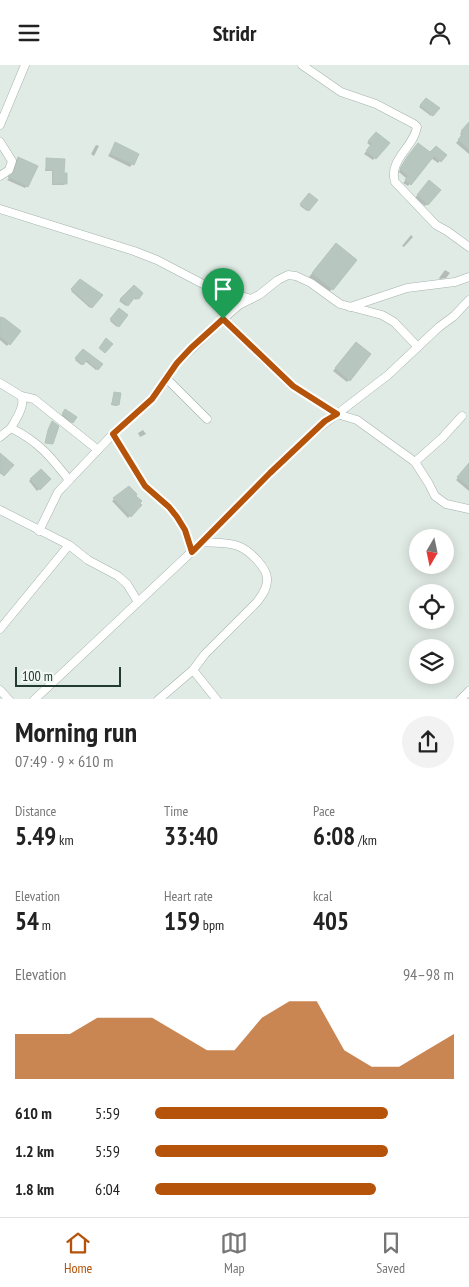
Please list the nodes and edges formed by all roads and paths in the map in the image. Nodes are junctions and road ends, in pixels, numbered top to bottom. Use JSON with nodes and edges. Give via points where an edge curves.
{"nodes":[{"id":1,"x":25,"y":65,"type":"edge"},
{"id":2,"x":302,"y":65,"type":"edge"},
{"id":3,"x":0,"y":125,"type":"edge"},
{"id":4,"x":0,"y":142,"type":"edge"},
{"id":5,"x":0,"y":176,"type":"edge"},
{"id":6,"x":0,"y":209,"type":"edge"},
{"id":7,"x":469,"y":247,"type":"edge"},
{"id":8,"x":469,"y":277,"type":"edge"},
{"id":9,"x":251,"y":299,"type":"junction"},
{"id":10,"x":469,"y":301,"type":"edge"},
{"id":11,"x":350,"y":307,"type":"junction"},
{"id":12,"x":223,"y":319,"type":"junction"},
{"id":13,"x":418,"y":347,"type":"junction"},
{"id":14,"x":166,"y":378,"type":"junction"},
{"id":15,"x":0,"y":383,"type":"edge"},
{"id":16,"x":21,"y":396,"type":"junction"},
{"id":17,"x":337,"y":414,"type":"junction"},
{"id":18,"x":462,"y":416,"type":"dead end"},
{"id":19,"x":207,"y":419,"type":"dead end"},
{"id":20,"x":11,"y":428,"type":"junction"},
{"id":21,"x":113,"y":434,"type":"junction"},
{"id":22,"x":0,"y":437,"type":"edge"},
{"id":23,"x":98,"y":450,"type":"junction"},
{"id":24,"x":415,"y":462,"type":"junction"},
{"id":25,"x":69,"y":480,"type":"junction"},
{"id":26,"x":469,"y":509,"type":"edge"},
{"id":27,"x":0,"y":510,"type":"edge"},
{"id":28,"x":39,"y":531,"type":"junction"},
{"id":29,"x":202,"y":543,"type":"junction"},
{"id":30,"x":69,"y":545,"type":"junction"},
{"id":31,"x":192,"y":552,"type":"junction"},
{"id":32,"x":138,"y":602,"type":"junction"},
{"id":33,"x":0,"y":629,"type":"edge"},
{"id":34,"x":193,"y":670,"type":"junction"},
{"id":35,"x":0,"y":691,"type":"edge"},
{"id":36,"x":469,"y":691,"type":"edge"},
{"id":37,"x":9,"y":699,"type":"edge"},
{"id":38,"x":34,"y":699,"type":"edge"},
{"id":39,"x":158,"y":699,"type":"edge"},
{"id":40,"x":217,"y":699,"type":"edge"},
{"id":41,"x":460,"y":699,"type":"edge"}],
"edges":[{"from":1,"to":3,"type":"street"},
{"from":2,"to":7,"type":"street","via":[[340,92],[384,108],[414,124],[414,135],[398,160],[393,178],[436,225]]},
{"from":4,"to":5,"type":"street","via":[[12,161],[9,170]]},
{"from":6,"to":9,"type":"street","via":[[134,251],[204,284]]},
{"from":8,"to":11,"type":"street","via":[[407,288]]},
{"from":9,"to":11,"type":"street","via":[[288,275],[311,283],[334,301]]},
{"from":9,"to":12,"type":"street"},
{"from":10,"to":13,"type":"street"},
{"from":11,"to":13,"type":"street","via":[[382,315],[394,322]]},
{"from":12,"to":14,"type":"street","via":[[191,348]]},
{"from":12,"to":17,"type":"street","via":[[293,386]]},
{"from":13,"to":17,"type":"street"},
{"from":14,"to":19,"type":"street"},
{"from":14,"to":21,"type":"street","via":[[152,399]]},
{"from":15,"to":16,"type":"street"},
{"from":16,"to":20,"type":"street","via":[[22,405]]},
{"from":16,"to":23,"type":"street","via":[[34,399]]},
{"from":17,"to":24,"type":"street","via":[[356,420]]},
{"from":17,"to":29,"type":"street","via":[[325,421],[270,473]]},
{"from":18,"to":24,"type":"street"},
{"from":20,"to":22,"type":"street"},
{"from":20,"to":25,"type":"street","via":[[30,437]]},
{"from":21,"to":23,"type":"street"},
{"from":21,"to":31,"type":"street","via":[[145,486],[177,517]]},
{"from":23,"to":25,"type":"street"},
{"from":24,"to":26,"type":"street","via":[[435,496],[446,504]]},
{"from":25,"to":28,"type":"street","via":[[58,492]]},
{"from":27,"to":28,"type":"street"},
{"from":28,"to":30,"type":"street"},
{"from":29,"to":31,"type":"street"},
{"from":29,"to":34,"type":"street","via":[[236,545],[247,551],[254,556],[268,582],[257,602]]},
{"from":30,"to":32,"type":"street","via":[[118,577]]},
{"from":30,"to":33,"type":"street"},
{"from":31,"to":32,"type":"street"},
{"from":32,"to":38,"type":"street"},
{"from":34,"to":39,"type":"street"},
{"from":34,"to":40,"type":"street"},
{"from":35,"to":37,"type":"street"},
{"from":36,"to":41,"type":"street"}]}
